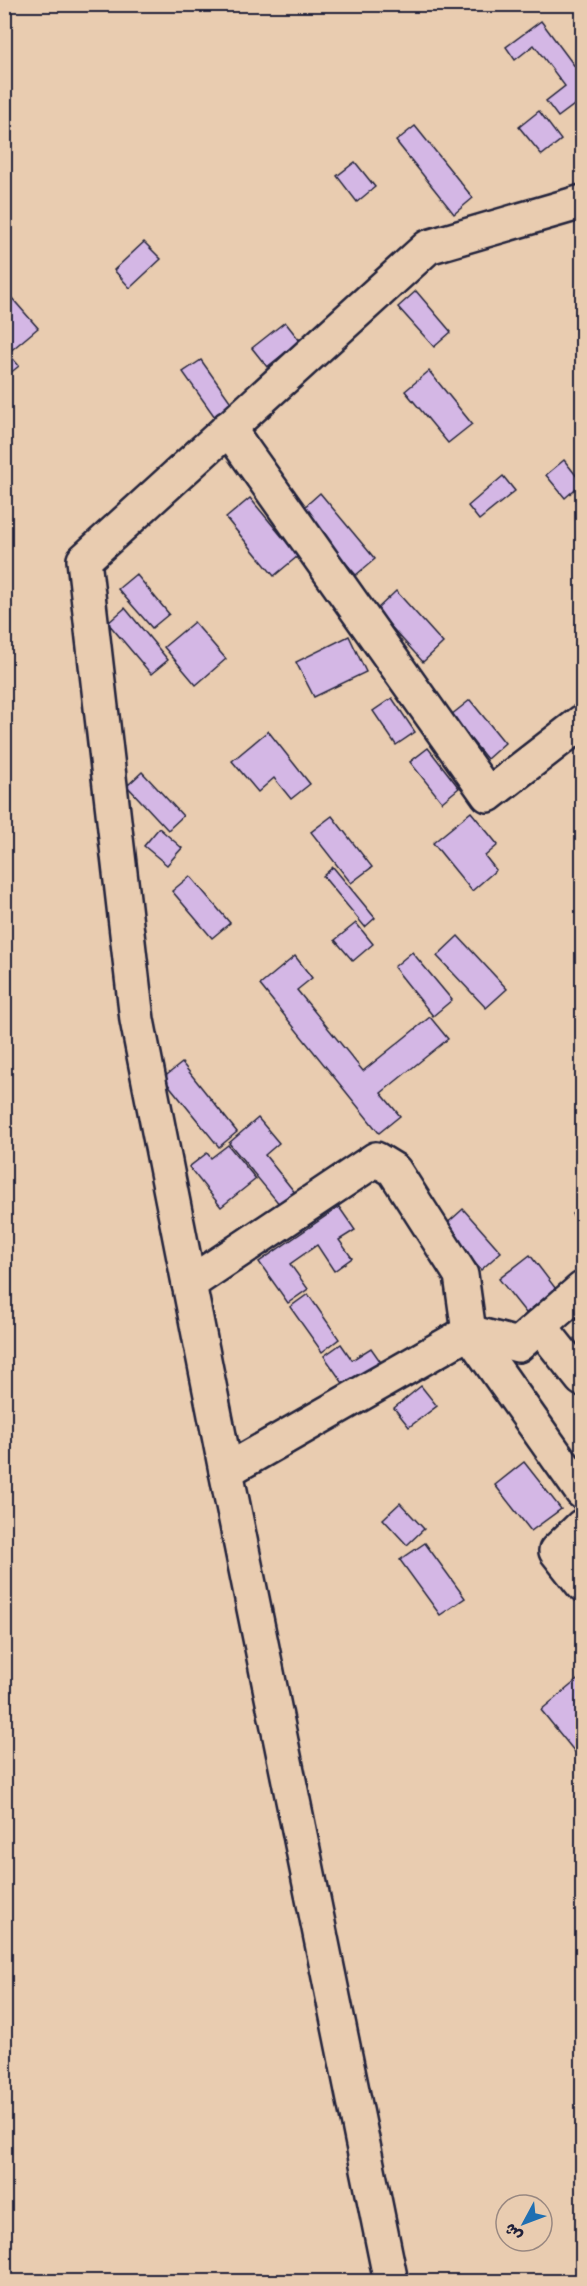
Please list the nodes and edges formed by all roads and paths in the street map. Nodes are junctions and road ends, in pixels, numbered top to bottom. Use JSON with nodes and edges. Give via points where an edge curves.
{"nodes":[{"id":1,"x":582,"y":202,"type":"edge"},
{"id":2,"x":228,"y":428,"type":"junction"},
{"id":3,"x":582,"y":722,"type":"edge"},
{"id":4,"x":189,"y":1284,"type":"junction"},
{"id":5,"x":582,"y":1289,"type":"edge"},
{"id":6,"x":540,"y":1326,"type":"junction"},
{"id":7,"x":469,"y":1332,"type":"junction"},
{"id":8,"x":582,"y":1379,"type":"edge"},
{"id":9,"x":226,"y":1470,"type":"junction"},
{"id":10,"x":582,"y":1492,"type":"edge"},
{"id":11,"x":582,"y":1526,"type":"edge"},
{"id":12,"x":582,"y":1584,"type":"edge"},
{"id":13,"x":392,"y":2282,"type":"edge"}],
"edges":[{"from":1,"to":2,"type":"street","via":[[428,247]]},
{"from":2,"to":3,"type":"street","via":[[488,795]]},
{"from":2,"to":4,"type":"street","via":[[84,560],[137,1020]]},
{"from":4,"to":7,"type":"street","via":[[376,1159],[394,1170],[461,1275]]},
{"from":4,"to":9,"type":"street"},
{"from":5,"to":6,"type":"street"},
{"from":6,"to":7,"type":"street","via":[[518,1345]]},
{"from":6,"to":8,"type":"street"},
{"from":7,"to":9,"type":"street"},
{"from":7,"to":10,"type":"street"},
{"from":9,"to":13,"type":"street"},
{"from":11,"to":12,"type":"street","via":[[556,1551]]}]}
